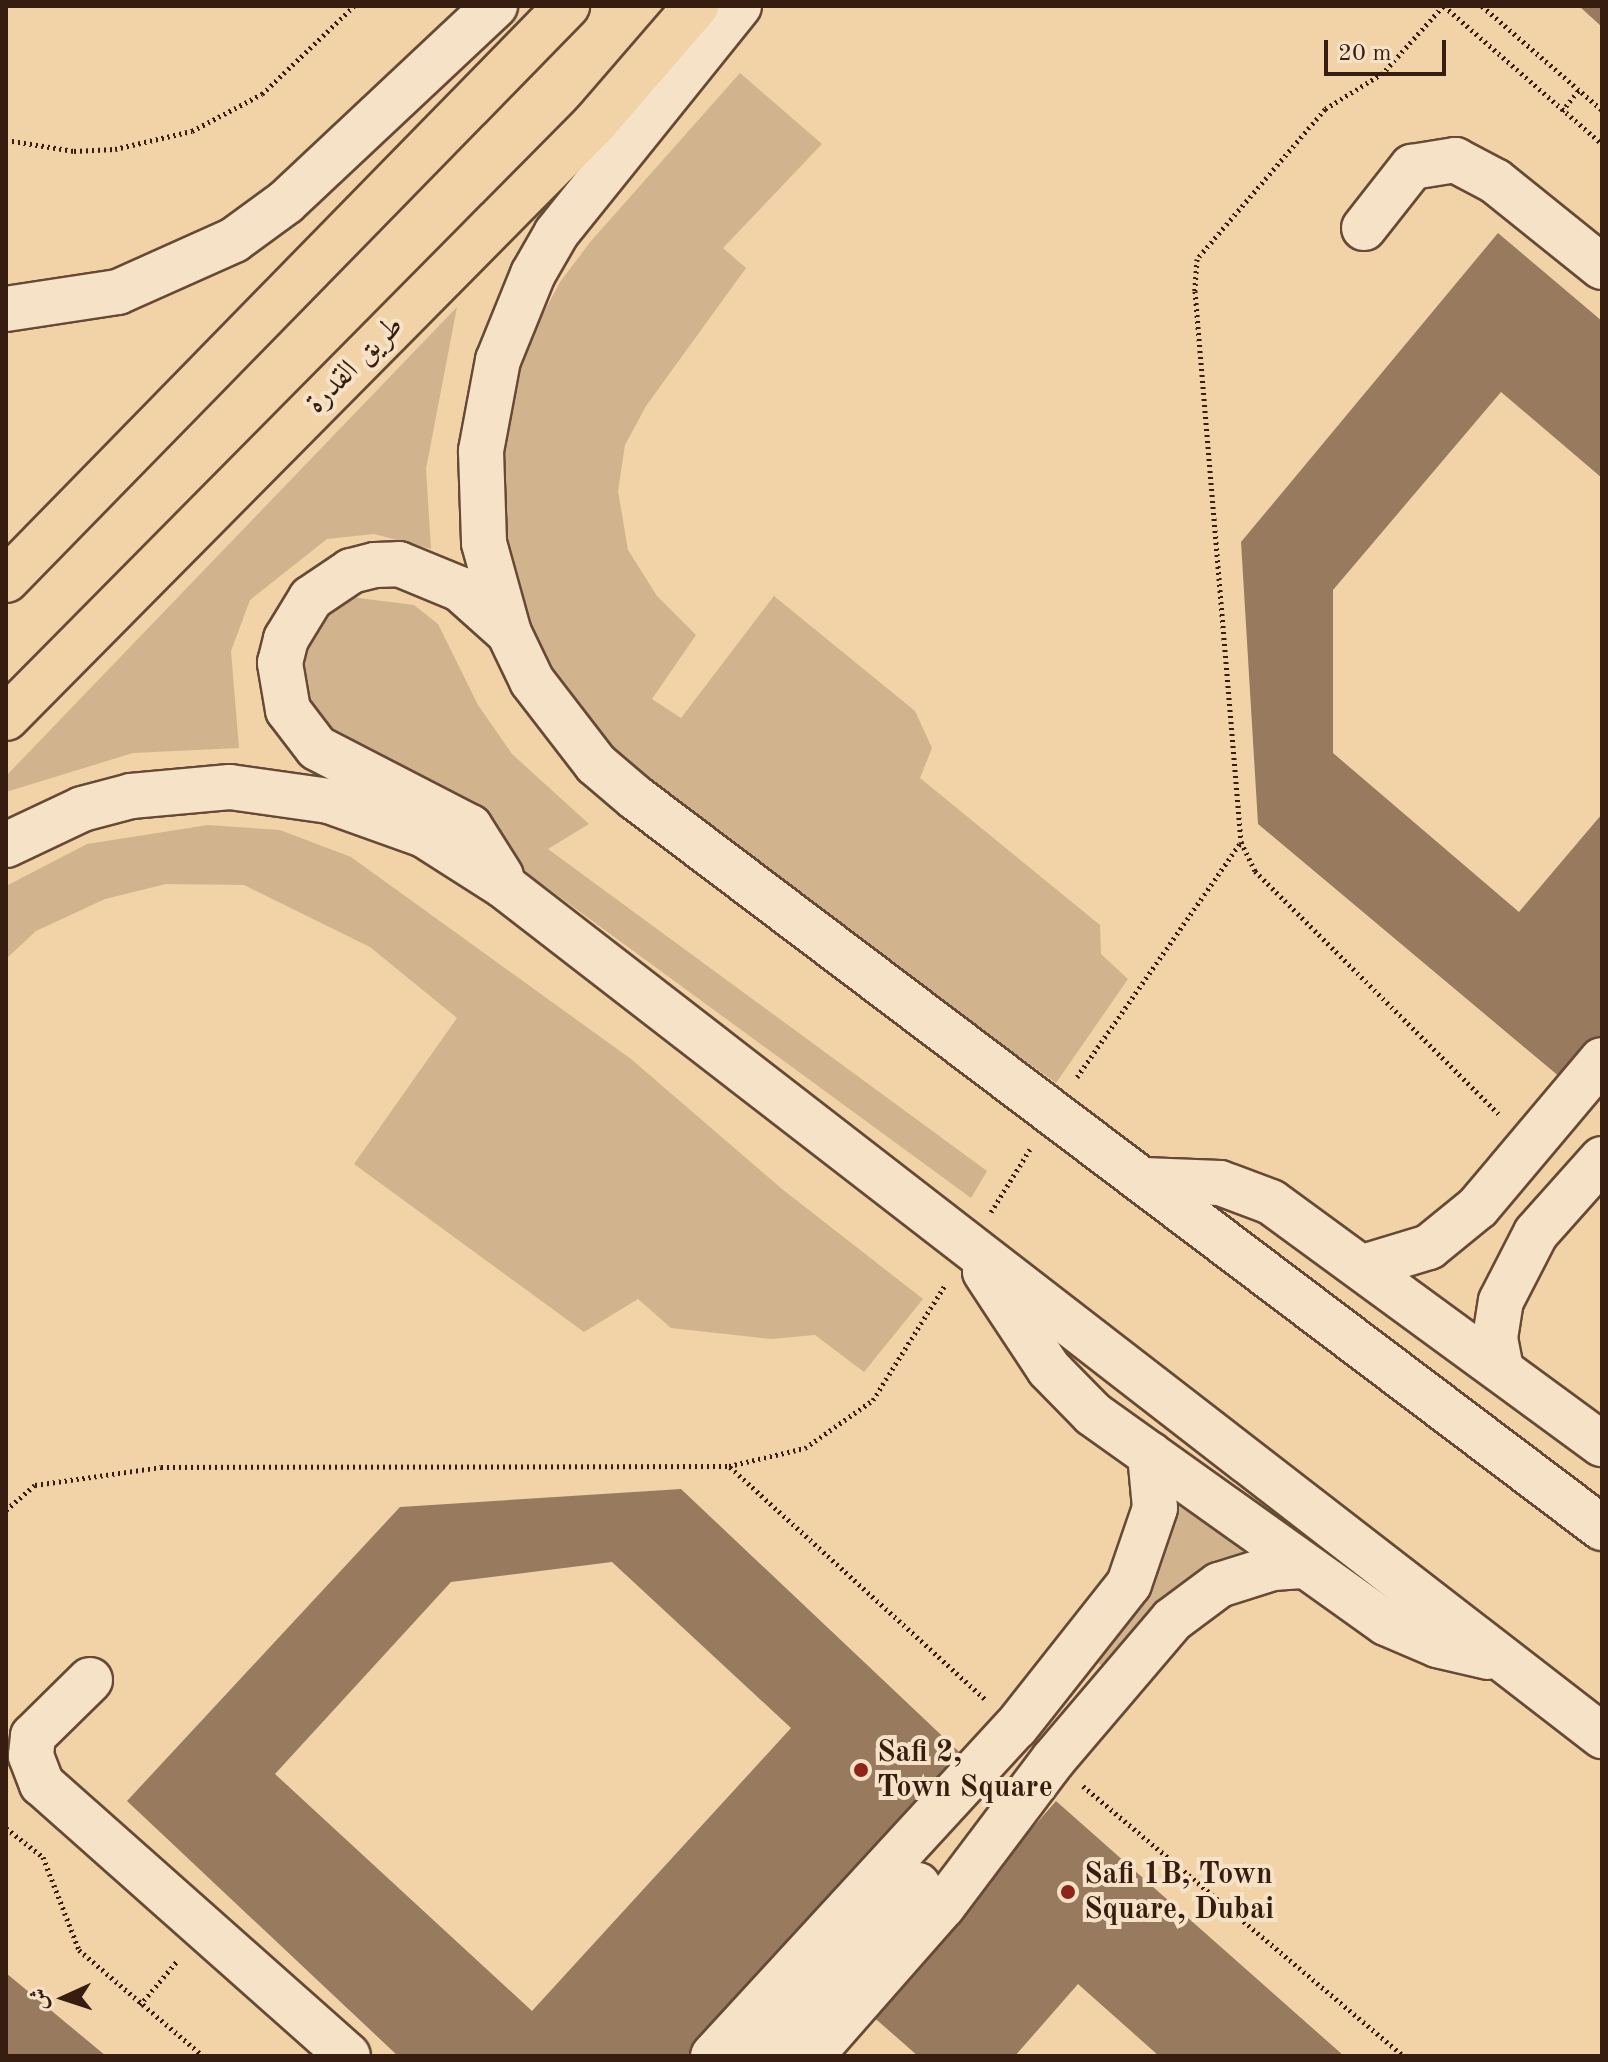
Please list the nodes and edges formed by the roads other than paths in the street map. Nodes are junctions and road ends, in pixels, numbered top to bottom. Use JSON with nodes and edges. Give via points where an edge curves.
{"nodes":[{"id":1,"x":495,"y":6,"type":"edge"},
{"id":2,"x":567,"y":6,"type":"edge"},
{"id":3,"x":696,"y":6,"type":"edge"},
{"id":4,"x":739,"y":6,"type":"edge"},
{"id":5,"x":1364,"y":228,"type":"dead end"},
{"id":6,"x":1602,"y":267,"type":"edge"},
{"id":7,"x":6,"y":309,"type":"edge"},
{"id":8,"x":6,"y":580,"type":"edge"},
{"id":9,"x":509,"y":633,"type":"junction"},
{"id":10,"x":6,"y":718,"type":"edge"},
{"id":11,"x":6,"y":845,"type":"edge"},
{"id":12,"x":504,"y":886,"type":"junction"},
{"id":13,"x":1602,"y":1060,"type":"edge"},
{"id":14,"x":1602,"y":1159,"type":"edge"},
{"id":15,"x":1144,"y":1180,"type":"junction"},
{"id":16,"x":969,"y":1246,"type":"junction"},
{"id":17,"x":1363,"y":1267,"type":"junction"},
{"id":18,"x":1501,"y":1369,"type":"junction"},
{"id":19,"x":1602,"y":1444,"type":"edge"},
{"id":20,"x":1150,"y":1454,"type":"junction"},
{"id":21,"x":1602,"y":1528,"type":"edge"},
{"id":22,"x":1302,"y":1566,"type":"junction"},
{"id":23,"x":1503,"y":1660,"type":"junction"},
{"id":24,"x":90,"y":1680,"type":"dead end"},
{"id":25,"x":1557,"y":1701,"type":"junction"},
{"id":26,"x":1602,"y":1705,"type":"edge"},
{"id":27,"x":1602,"y":1736,"type":"edge"},
{"id":28,"x":918,"y":1884,"type":"junction"},
{"id":29,"x":348,"y":2056,"type":"edge"},
{"id":30,"x":713,"y":2056,"type":"edge"},
{"id":31,"x":764,"y":2056,"type":"edge"},
{"id":32,"x":811,"y":2056,"type":"edge"}],
"edges":[{"from":1,"to":7,"type":"street","via":[[286,202],[234,240],[118,292]]},
{"from":2,"to":8,"type":"main road"},
{"from":3,"to":10,"type":"main road","name":"طريق القدرة","via":[[595,123]]},
{"from":4,"to":9,"type":"street","via":[[556,234],[513,316],[488,405],[480,498],[487,559]]},
{"from":5,"to":6,"type":"street","via":[[1412,167],[1455,160],[1495,181]]},
{"from":9,"to":12,"type":"street","via":[[450,584],[399,564],[375,565],[351,571],[311,598],[286,639],[280,663],[288,710],[317,748],[470,827],[492,853]]},
{"from":9,"to":15,"type":"street","via":[[539,691],[596,764]]},
{"from":11,"to":12,"type":"street","via":[[36,826],[107,802],[230,787],[317,798],[378,815],[424,835]]},
{"from":12,"to":16,"type":"street"},
{"from":13,"to":17,"type":"street","via":[[1478,1207],[1429,1247]]},
{"from":14,"to":18,"type":"street","via":[[1536,1233],[1501,1301],[1495,1338]]},
{"from":15,"to":17,"type":"street","via":[[1195,1179],[1246,1191],[1294,1216]]},
{"from":15,"to":21,"type":"street"},
{"from":16,"to":20,"type":"street","via":[[1060,1381],[1093,1414]]},
{"from":16,"to":23,"type":"street"},
{"from":17,"to":18,"type":"street"},
{"from":18,"to":19,"type":"street"},
{"from":20,"to":22,"type":"street"},
{"from":20,"to":28,"type":"street","via":[[1155,1508],[1143,1560],[1016,1727]]},
{"from":22,"to":23,"type":"street","via":[[1411,1636]]},
{"from":22,"to":28,"type":"street","via":[[1273,1568],[1219,1585],[1172,1620],[1053,1760]]},
{"from":23,"to":25,"type":"street"},
{"from":24,"to":29,"type":"street","via":[[33,1736],[31,1756],[42,1784]]},
{"from":25,"to":26,"type":"street"},
{"from":25,"to":27,"type":"street"},
{"from":28,"to":30,"type":"street"},
{"from":28,"to":31,"type":"street"},
{"from":28,"to":32,"type":"street"}]}
